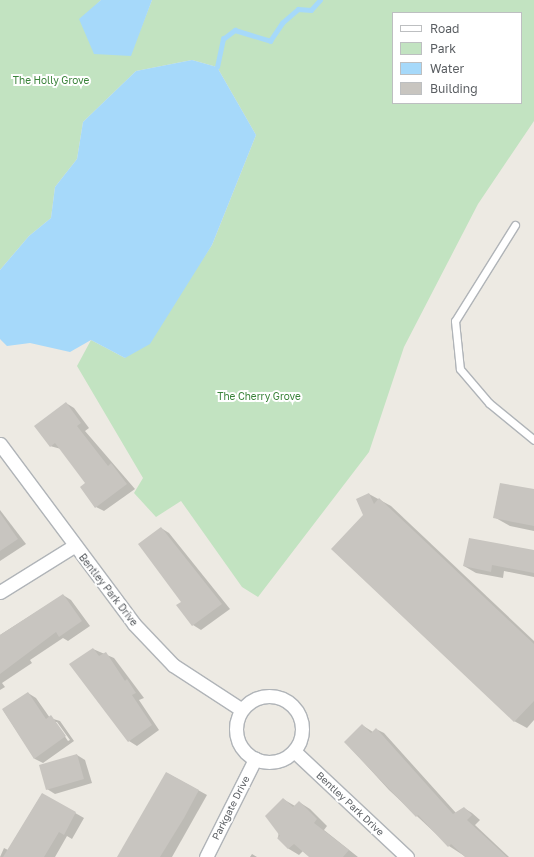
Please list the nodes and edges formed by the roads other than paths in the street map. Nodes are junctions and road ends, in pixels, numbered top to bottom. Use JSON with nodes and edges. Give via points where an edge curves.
{"nodes":[{"id":1,"x":515,"y":224,"type":"dead end"},
{"id":2,"x":534,"y":440,"type":"edge"},
{"id":3,"x":0,"y":444,"type":"edge"},
{"id":4,"x":74,"y":546,"type":"junction"},
{"id":5,"x":0,"y":592,"type":"edge"},
{"id":6,"x":242,"y":710,"type":"junction"},
{"id":7,"x":294,"y":751,"type":"junction"},
{"id":8,"x":255,"y":759,"type":"junction"},
{"id":9,"x":206,"y":857,"type":"edge"},
{"id":10,"x":407,"y":857,"type":"edge"}],
"edges":[{"from":1,"to":2,"type":"lane","via":[[455,321],[460,369],[489,403]]},
{"from":3,"to":4,"type":"street","name":"Bentley Park Drive"},
{"from":4,"to":5,"type":"street"},
{"from":4,"to":6,"type":"street","name":"Bentley Park Drive","via":[[134,624],[173,665]]},
{"from":6,"to":7,"type":"street","via":[[250,702],[273,696],[293,707],[302,729]]},
{"from":6,"to":8,"type":"street","via":[[236,732],[246,753]]},
{"from":7,"to":8,"type":"street","via":[[276,761]]},
{"from":7,"to":10,"type":"street","name":"Bentley Park Drive"},
{"from":8,"to":9,"type":"street","name":"Parkgate Drive"}]}
